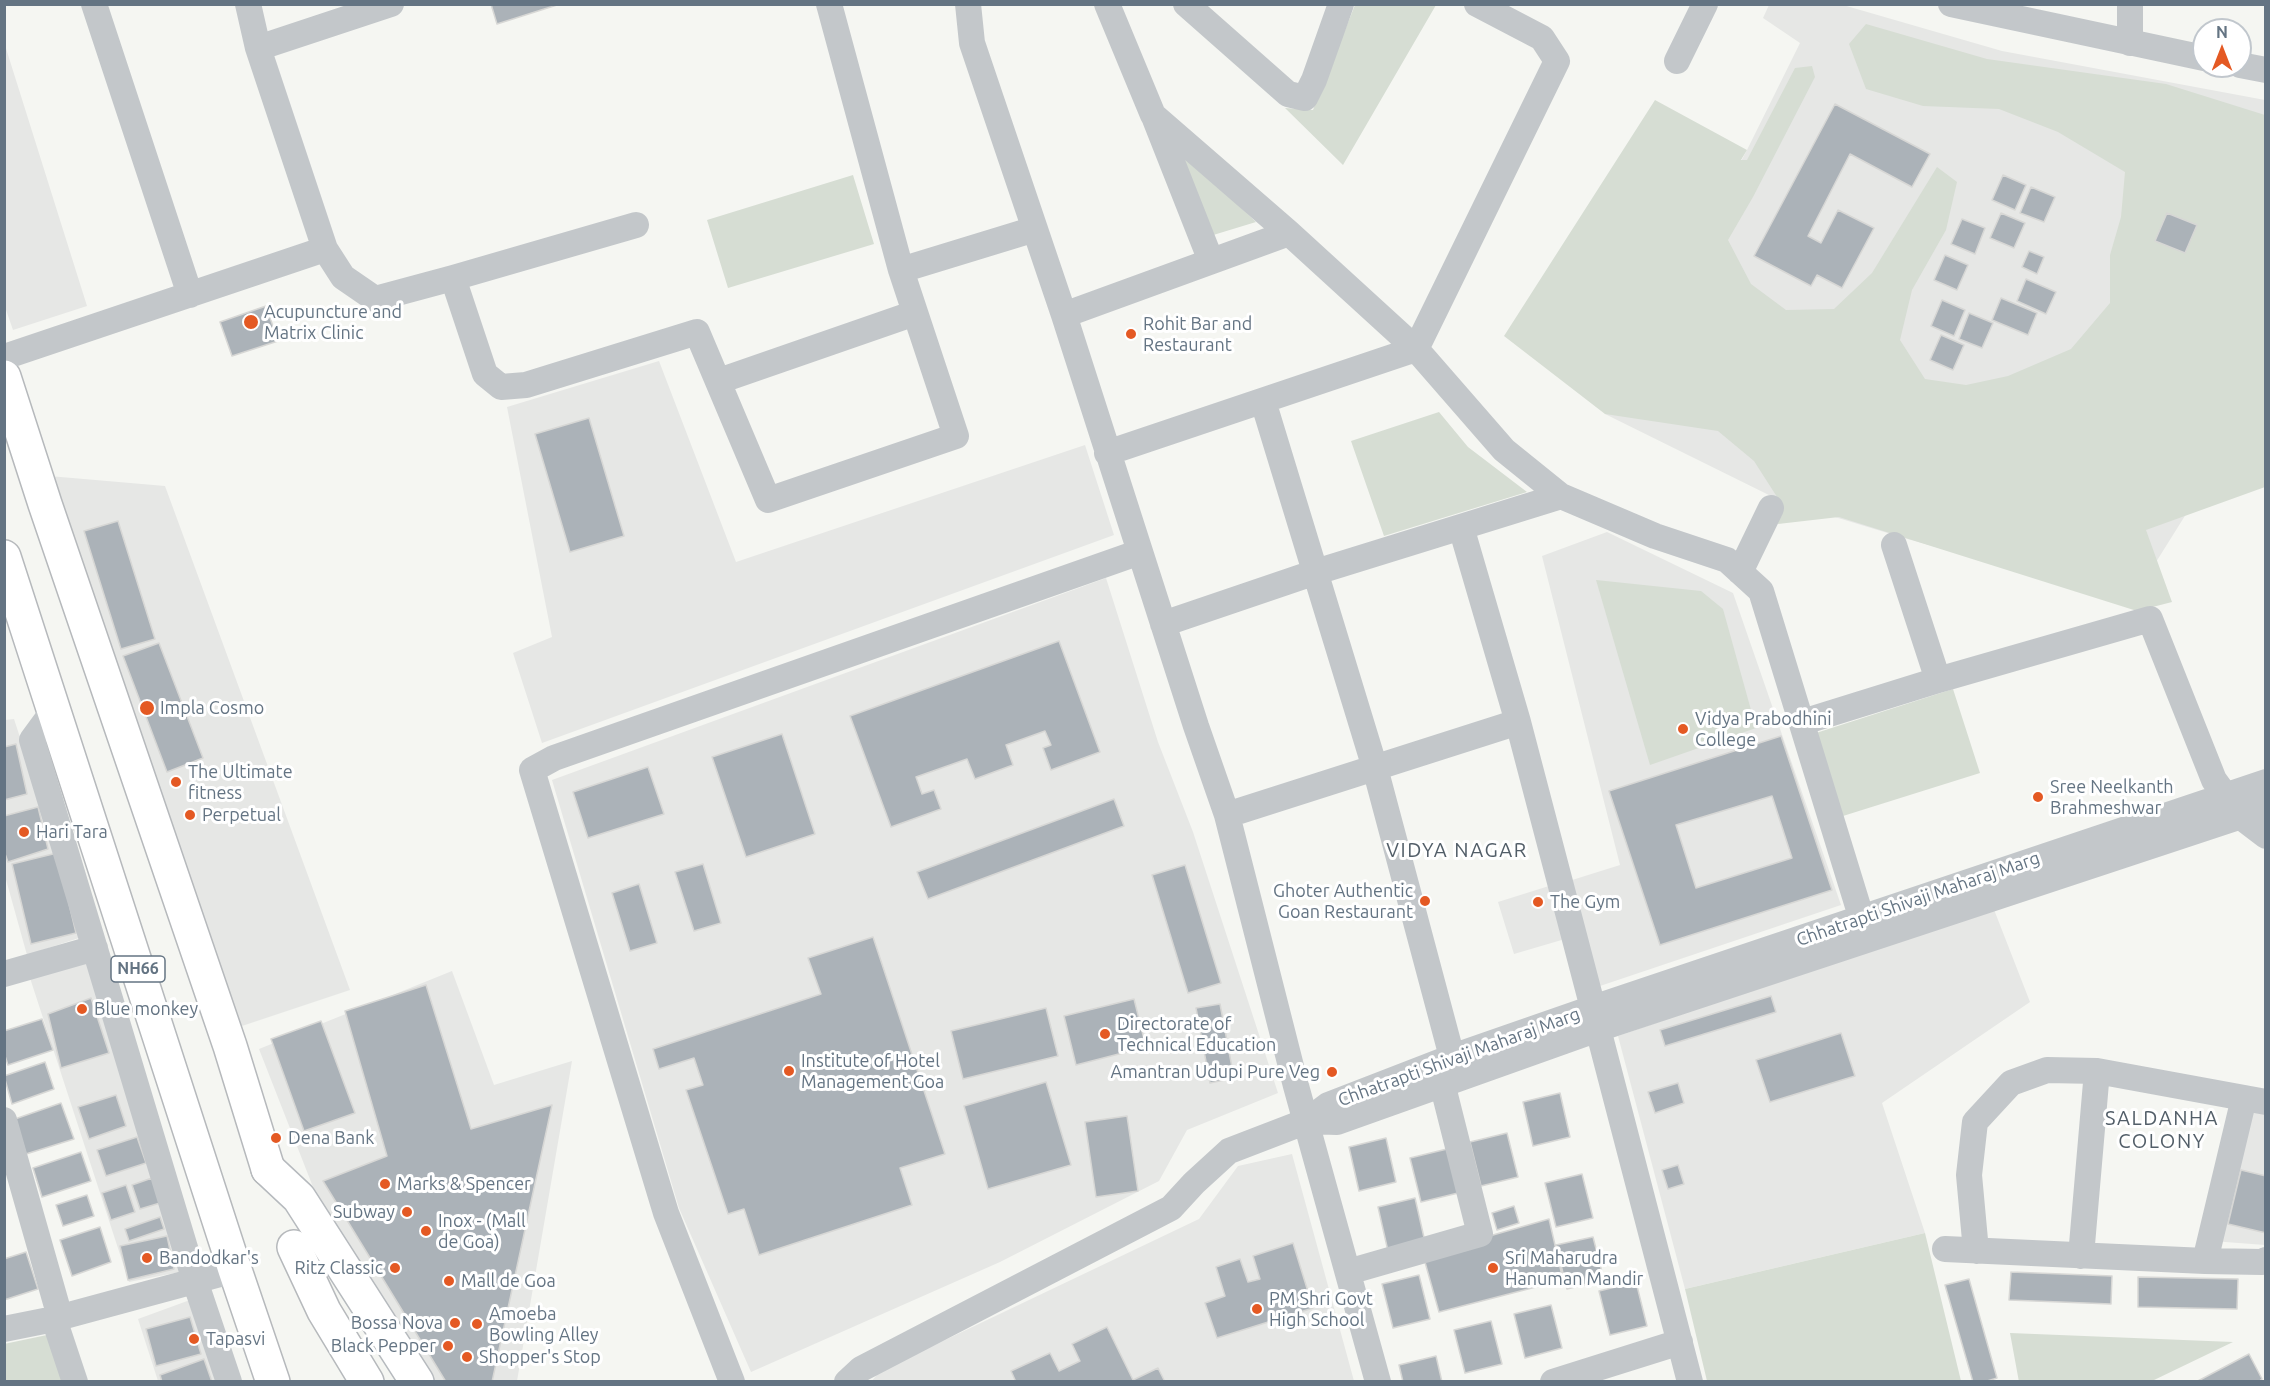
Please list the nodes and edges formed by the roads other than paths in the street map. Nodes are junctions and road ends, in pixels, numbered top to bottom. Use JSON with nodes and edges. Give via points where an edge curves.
{"nodes":[{"id":1,"x":94,"y":4,"type":"edge"},
{"id":2,"x":248,"y":4,"type":"edge"},
{"id":3,"x":391,"y":4,"type":"edge"},
{"id":4,"x":829,"y":4,"type":"edge"},
{"id":5,"x":968,"y":4,"type":"edge"},
{"id":6,"x":1107,"y":4,"type":"edge"},
{"id":7,"x":1186,"y":4,"type":"edge"},
{"id":8,"x":1341,"y":4,"type":"edge"},
{"id":9,"x":1478,"y":4,"type":"edge"},
{"id":10,"x":1705,"y":4,"type":"edge"},
{"id":11,"x":1950,"y":4,"type":"edge"},
{"id":12,"x":2130,"y":4,"type":"edge"},
{"id":13,"x":2130,"y":43,"type":"junction"},
{"id":14,"x":258,"y":48,"type":"junction"},
{"id":15,"x":2192,"y":56,"type":"edge"},
{"id":16,"x":1677,"y":61,"type":"dead end"},
{"id":17,"x":1154,"y":115,"type":"junction"},
{"id":18,"x":636,"y":225,"type":"dead end"},
{"id":19,"x":1035,"y":229,"type":"junction"},
{"id":20,"x":1289,"y":233,"type":"junction"},
{"id":21,"x":325,"y":249,"type":"junction"},
{"id":22,"x":1211,"y":261,"type":"junction"},
{"id":23,"x":902,"y":270,"type":"junction"},
{"id":24,"x":453,"y":279,"type":"junction"},
{"id":25,"x":190,"y":295,"type":"junction"},
{"id":26,"x":915,"y":313,"type":"junction"},
{"id":27,"x":1064,"y":315,"type":"junction"},
{"id":28,"x":1416,"y":349,"type":"junction"},
{"id":29,"x":4,"y":357,"type":"edge"},
{"id":30,"x":4,"y":377,"type":"edge"},
{"id":31,"x":719,"y":381,"type":"junction"},
{"id":32,"x":1263,"y":401,"type":"junction"},
{"id":33,"x":1107,"y":453,"type":"junction"},
{"id":34,"x":1561,"y":496,"type":"junction"},
{"id":35,"x":1771,"y":508,"type":"dead end"},
{"id":36,"x":1461,"y":527,"type":"junction"},
{"id":37,"x":1894,"y":545,"type":"dead end"},
{"id":38,"x":1140,"y":552,"type":"junction"},
{"id":39,"x":4,"y":557,"type":"edge"},
{"id":40,"x":1740,"y":572,"type":"junction"},
{"id":41,"x":1316,"y":573,"type":"junction"},
{"id":42,"x":1163,"y":624,"type":"junction"},
{"id":43,"x":1938,"y":680,"type":"junction"},
{"id":44,"x":54,"y":710,"type":"junction"},
{"id":45,"x":1518,"y":722,"type":"junction"},
{"id":46,"x":1803,"y":722,"type":"junction"},
{"id":47,"x":1375,"y":768,"type":"junction"},
{"id":48,"x":2265,"y":782,"type":"edge"},
{"id":49,"x":2225,"y":796,"type":"junction"},
{"id":50,"x":2265,"y":808,"type":"edge"},
{"id":51,"x":1227,"y":815,"type":"junction"},
{"id":52,"x":2241,"y":817,"type":"junction"},
{"id":53,"x":2265,"y":836,"type":"edge"},
{"id":54,"x":1866,"y":928,"type":"junction"},
{"id":55,"x":95,"y":948,"type":"junction"},
{"id":56,"x":4,"y":974,"type":"edge"},
{"id":57,"x":1596,"y":1018,"type":"junction"},
{"id":58,"x":1452,"y":1057,"type":"junction"},
{"id":59,"x":2097,"y":1071,"type":"junction"},
{"id":60,"x":1442,"y":1083,"type":"junction"},
{"id":61,"x":2254,"y":1100,"type":"edge"},
{"id":62,"x":4,"y":1120,"type":"edge"},
{"id":63,"x":1307,"y":1121,"type":"junction"},
{"id":64,"x":294,"y":1247,"type":"dead end"},
{"id":65,"x":1945,"y":1249,"type":"dead end"},
{"id":66,"x":1976,"y":1251,"type":"junction"},
{"id":67,"x":2081,"y":1256,"type":"junction"},
{"id":68,"x":2265,"y":1260,"type":"edge"},
{"id":69,"x":2205,"y":1261,"type":"junction"},
{"id":70,"x":235,"y":1270,"type":"junction"},
{"id":71,"x":1348,"y":1272,"type":"junction"},
{"id":72,"x":195,"y":1281,"type":"junction"},
{"id":73,"x":57,"y":1318,"type":"junction"},
{"id":74,"x":4,"y":1329,"type":"edge"},
{"id":75,"x":1680,"y":1342,"type":"junction"},
{"id":76,"x":75,"y":1382,"type":"edge"},
{"id":77,"x":229,"y":1382,"type":"edge"},
{"id":78,"x":273,"y":1382,"type":"edge"},
{"id":79,"x":367,"y":1382,"type":"edge"},
{"id":80,"x":417,"y":1382,"type":"edge"},
{"id":81,"x":732,"y":1382,"type":"edge"},
{"id":82,"x":847,"y":1382,"type":"edge"},
{"id":83,"x":1378,"y":1382,"type":"edge"},
{"id":84,"x":1554,"y":1382,"type":"edge"},
{"id":85,"x":1690,"y":1382,"type":"edge"}],
"edges":[{"from":1,"to":25,"type":"street"},
{"from":2,"to":14,"type":"street"},
{"from":3,"to":14,"type":"street"},
{"from":4,"to":23,"type":"street"},
{"from":5,"to":19,"type":"street","via":[[972,43]]},
{"from":6,"to":17,"type":"street"},
{"from":7,"to":8,"type":"street","via":[[1288,94],[1305,98]]},
{"from":9,"to":28,"type":"street","via":[[1542,38],[1557,61]]},
{"from":10,"to":16,"type":"street"},
{"from":11,"to":13,"type":"street"},
{"from":12,"to":13,"type":"street"},
{"from":13,"to":15,"type":"street"},
{"from":14,"to":21,"type":"street"},
{"from":17,"to":20,"type":"street"},
{"from":17,"to":22,"type":"street"},
{"from":18,"to":24,"type":"street"},
{"from":19,"to":23,"type":"street"},
{"from":19,"to":27,"type":"street"},
{"from":20,"to":22,"type":"street"},
{"from":20,"to":28,"type":"street"},
{"from":21,"to":24,"type":"street","via":[[343,277],[375,299]]},
{"from":21,"to":25,"type":"street"},
{"from":22,"to":27,"type":"street"},
{"from":23,"to":26,"type":"street"},
{"from":24,"to":31,"type":"street","via":[[485,374],[501,387],[526,385],[697,332]]},
{"from":25,"to":29,"type":"street"},
{"from":26,"to":31,"type":"street"},
{"from":26,"to":31,"type":"street","via":[[956,436],[768,500]]},
{"from":27,"to":33,"type":"street"},
{"from":28,"to":32,"type":"street"},
{"from":28,"to":34,"type":"street","via":[[1504,450]]},
{"from":30,"to":80,"type":"main road","via":[[268,1169],[299,1198]]},
{"from":32,"to":33,"type":"street"},
{"from":32,"to":41,"type":"street"},
{"from":33,"to":38,"type":"street"},
{"from":34,"to":36,"type":"street"},
{"from":34,"to":40,"type":"street","via":[[1655,536],[1727,560]]},
{"from":35,"to":40,"type":"street"},
{"from":36,"to":41,"type":"street"},
{"from":36,"to":45,"type":"street"},
{"from":37,"to":43,"type":"street"},
{"from":38,"to":42,"type":"street"},
{"from":38,"to":81,"type":"street","via":[[554,758],[532,770],[666,1213]]},
{"from":39,"to":44,"type":"main road","number":"NH66"},
{"from":40,"to":46,"type":"street","via":[[1761,591]]},
{"from":41,"to":42,"type":"street"},
{"from":41,"to":47,"type":"street"},
{"from":42,"to":51,"type":"street"},
{"from":43,"to":46,"type":"street"},
{"from":43,"to":49,"type":"street","via":[[2150,620],[2214,780]]},
{"from":44,"to":55,"type":"street","via":[[32,740]]},
{"from":44,"to":70,"type":"main road","number":"NH66"},
{"from":45,"to":47,"type":"street"},
{"from":45,"to":57,"type":"street"},
{"from":46,"to":54,"type":"street"},
{"from":47,"to":51,"type":"street"},
{"from":47,"to":58,"type":"street"},
{"from":48,"to":49,"type":"street","name":"Chhatrapti Shivaji Maharaj Marg"},
{"from":49,"to":52,"type":"street"},
{"from":49,"to":54,"type":"street","name":"Chhatrapti Shivaji Maharaj Marg"},
{"from":50,"to":52,"type":"street","name":"Chhatrapti Shivaji Maharaj Marg"},
{"from":51,"to":63,"type":"street"},
{"from":52,"to":53,"type":"street"},
{"from":52,"to":54,"type":"street","name":"Chhatrapti Shivaji Maharaj Marg"},
{"from":54,"to":57,"type":"street","name":"Chhatrapti Shivaji Maharaj Marg"},
{"from":55,"to":56,"type":"street"},
{"from":55,"to":72,"type":"street"},
{"from":57,"to":58,"type":"street","name":"Chhatrapti Shivaji Maharaj Marg"},
{"from":57,"to":60,"type":"street","name":"Chhatrapti Shivaji Maharaj Marg"},
{"from":57,"to":75,"type":"street"},
{"from":58,"to":63,"type":"street","name":"Chhatrapti Shivaji Maharaj Marg","via":[[1328,1105]]},
{"from":59,"to":61,"type":"street"},
{"from":59,"to":66,"type":"street","via":[[2047,1070],[2011,1083],[1975,1122],[1969,1175]]},
{"from":59,"to":67,"type":"street"},
{"from":60,"to":63,"type":"street","name":"Chhatrapti Shivaji Maharaj Marg","via":[[1337,1122]]},
{"from":60,"to":71,"type":"street","via":[[1480,1234]]},
{"from":61,"to":69,"type":"street"},
{"from":62,"to":73,"type":"street"},
{"from":63,"to":71,"type":"street"},
{"from":63,"to":82,"type":"street","via":[[1229,1151],[1171,1208],[861,1370]]},
{"from":64,"to":79,"type":"main road","via":[[324,1311]]},
{"from":65,"to":66,"type":"street"},
{"from":66,"to":67,"type":"street"},
{"from":67,"to":69,"type":"street"},
{"from":68,"to":69,"type":"street"},
{"from":70,"to":72,"type":"street"},
{"from":70,"to":78,"type":"main road","number":"NH66"},
{"from":71,"to":83,"type":"street"},
{"from":72,"to":73,"type":"street"},
{"from":72,"to":77,"type":"street"},
{"from":73,"to":74,"type":"street"},
{"from":73,"to":76,"type":"street"},
{"from":75,"to":84,"type":"street"},
{"from":75,"to":85,"type":"street"}]}
